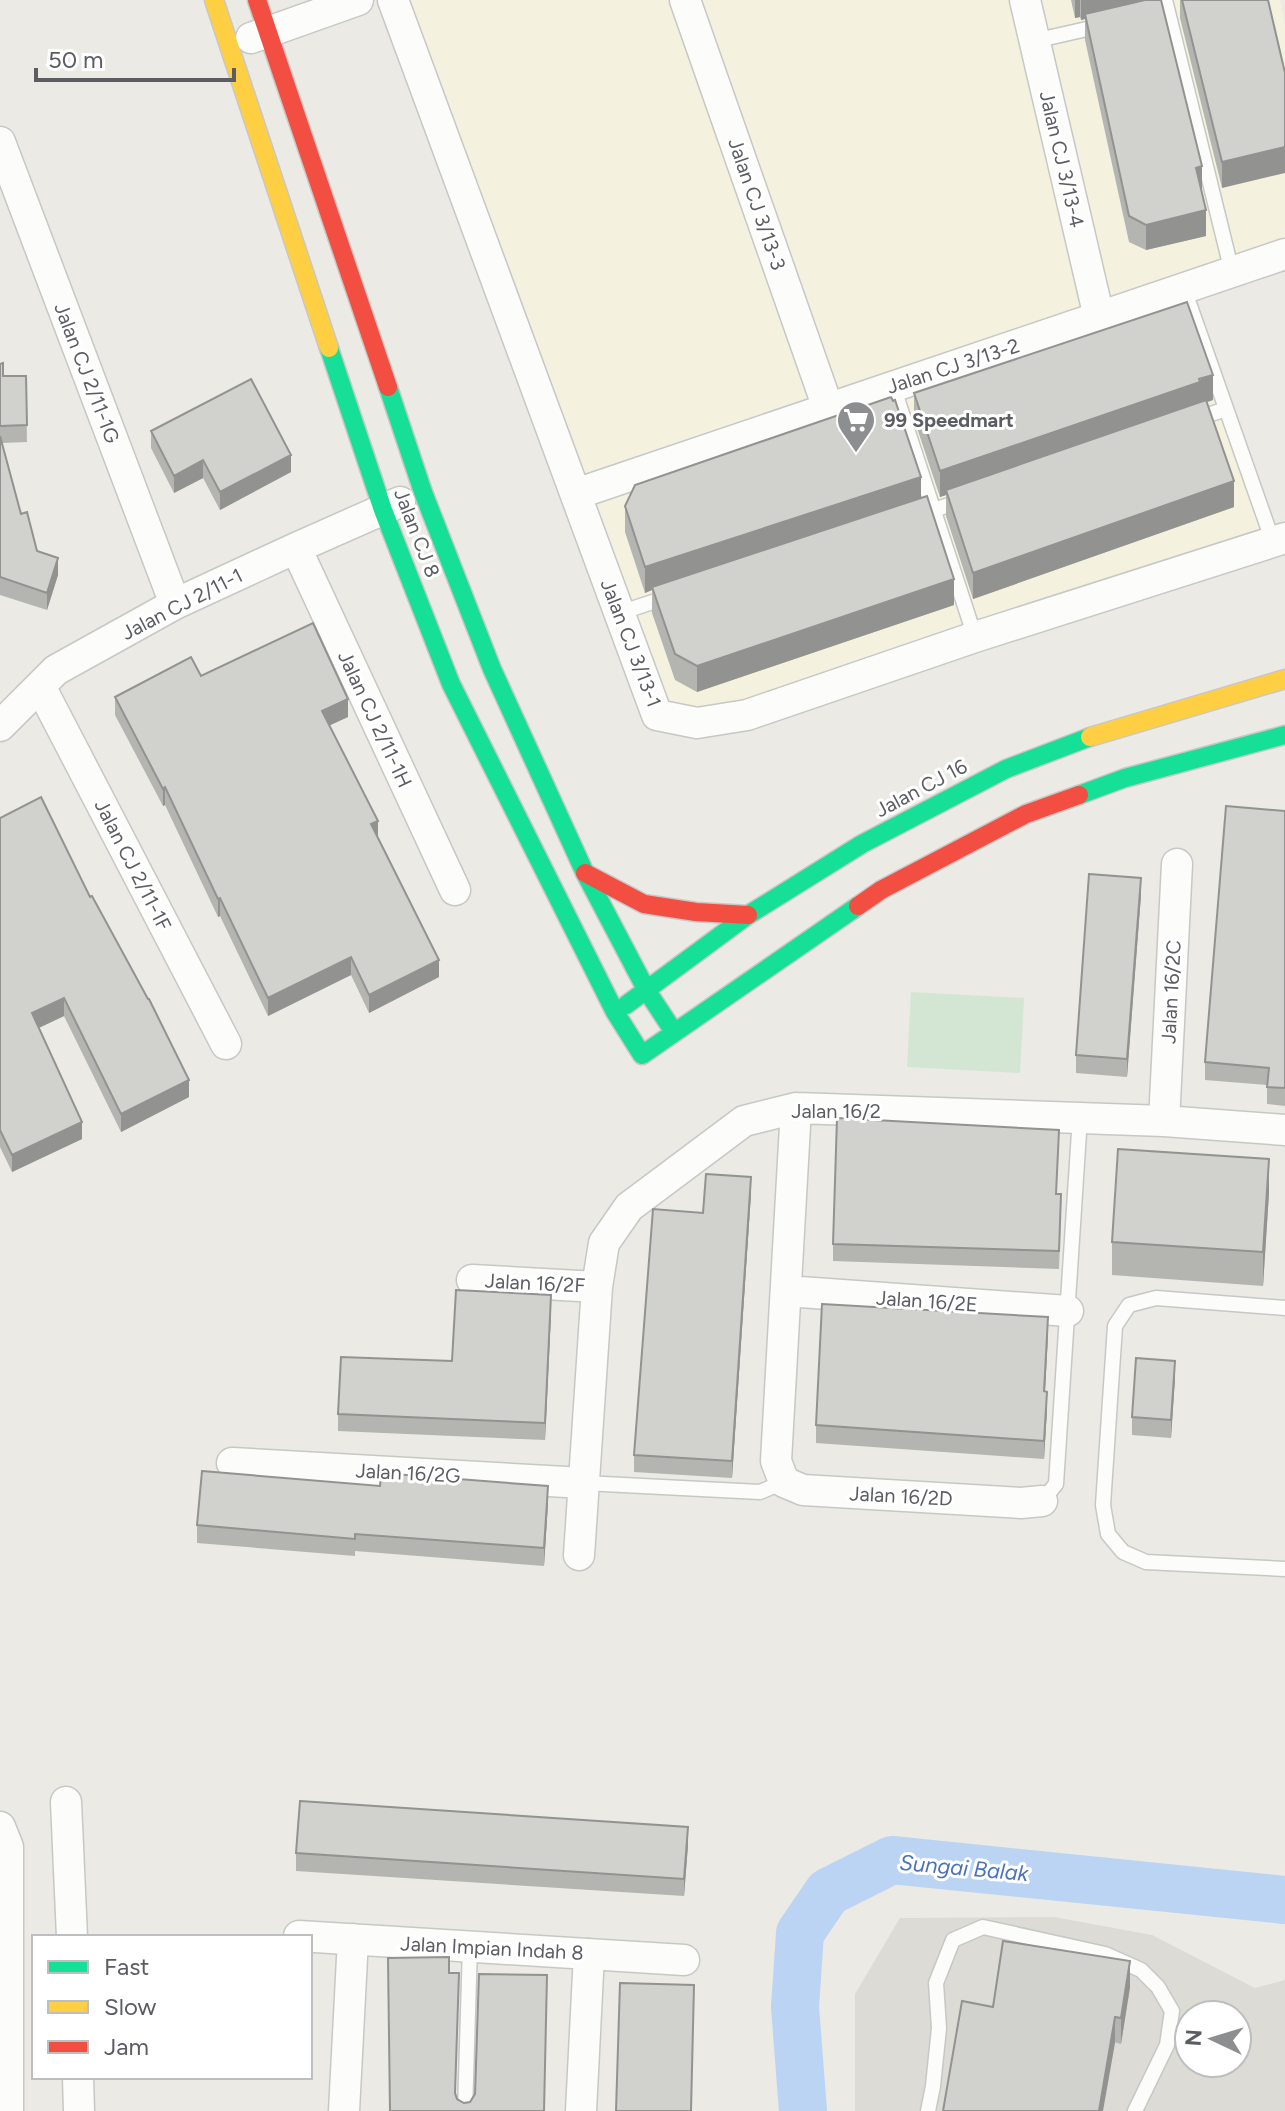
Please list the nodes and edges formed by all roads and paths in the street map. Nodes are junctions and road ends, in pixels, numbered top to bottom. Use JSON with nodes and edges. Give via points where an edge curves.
{"nodes":[{"id":1,"x":214,"y":0,"type":"edge"},
{"id":2,"x":257,"y":0,"type":"edge"},
{"id":3,"x":393,"y":0,"type":"edge"},
{"id":4,"x":685,"y":0,"type":"edge"},
{"id":5,"x":1025,"y":0,"type":"edge"},
{"id":6,"x":339,"y":3,"type":"edge"},
{"id":7,"x":1183,"y":7,"type":"edge"},
{"id":8,"x":1162,"y":8,"type":"edge"},
{"id":9,"x":1108,"y":24,"type":"edge"},
{"id":10,"x":268,"y":32,"type":"junction"},
{"id":11,"x":1034,"y":41,"type":"junction"},
{"id":12,"x":230,"y":46,"type":"junction"},
{"id":13,"x":0,"y":142,"type":"edge"},
{"id":14,"x":1285,"y":254,"type":"edge"},
{"id":15,"x":1232,"y":272,"type":"junction"},
{"id":16,"x":1184,"y":289,"type":"junction"},
{"id":17,"x":1099,"y":317,"type":"junction"},
{"id":18,"x":893,"y":386,"type":"junction"},
{"id":19,"x":828,"y":408,"type":"junction"},
{"id":20,"x":1226,"y":409,"type":"junction"},
{"id":21,"x":1182,"y":424,"type":"edge"},
{"id":22,"x":423,"y":492,"type":"junction"},
{"id":23,"x":576,"y":494,"type":"junction"},
{"id":24,"x":976,"y":495,"type":"edge"},
{"id":25,"x":383,"y":510,"type":"junction"},
{"id":26,"x":932,"y":510,"type":"junction"},
{"id":27,"x":902,"y":520,"type":"edge"},
{"id":28,"x":1279,"y":540,"type":"edge"},
{"id":29,"x":296,"y":548,"type":"junction"},
{"id":30,"x":679,"y":593,"type":"edge"},
{"id":31,"x":175,"y":604,"type":"junction"},
{"id":32,"x":619,"y":613,"type":"junction"},
{"id":33,"x":975,"y":637,"type":"junction"},
{"id":34,"x":1285,"y":679,"type":"edge"},
{"id":35,"x":40,"y":686,"type":"junction"},
{"id":36,"x":0,"y":726,"type":"edge"},
{"id":37,"x":1285,"y":735,"type":"edge"},
{"id":38,"x":1177,"y":864,"type":"dead end"},
{"id":39,"x":585,"y":873,"type":"junction"},
{"id":40,"x":455,"y":890,"type":"dead end"},
{"id":41,"x":748,"y":915,"type":"junction"},
{"id":42,"x":647,"y":991,"type":"junction"},
{"id":43,"x":615,"y":1012,"type":"junction"},
{"id":44,"x":674,"y":1032,"type":"junction"},
{"id":45,"x":226,"y":1044,"type":"dead end"},
{"id":46,"x":796,"y":1108,"type":"junction"},
{"id":47,"x":1080,"y":1117,"type":"junction"},
{"id":48,"x":1164,"y":1121,"type":"junction"},
{"id":49,"x":1285,"y":1130,"type":"edge"},
{"id":50,"x":472,"y":1280,"type":"dead end"},
{"id":51,"x":597,"y":1287,"type":"junction"},
{"id":52,"x":786,"y":1291,"type":"junction"},
{"id":53,"x":1285,"y":1308,"type":"edge"},
{"id":54,"x":1068,"y":1311,"type":"junction"},
{"id":55,"x":232,"y":1463,"type":"dead end"},
{"id":56,"x":780,"y":1472,"type":"junction"},
{"id":57,"x":584,"y":1483,"type":"junction"},
{"id":58,"x":1042,"y":1501,"type":"joint"},
{"id":59,"x":579,"y":1555,"type":"dead end"},
{"id":60,"x":1285,"y":1569,"type":"edge"},
{"id":61,"x":66,"y":1802,"type":"dead end"},
{"id":62,"x":0,"y":1827,"type":"edge"},
{"id":63,"x":72,"y":1935,"type":"edge"},
{"id":64,"x":312,"y":1937,"type":"edge"},
{"id":65,"x":353,"y":1939,"type":"junction"},
{"id":66,"x":470,"y":1946,"type":"junction"},
{"id":67,"x":589,"y":1954,"type":"junction"},
{"id":68,"x":684,"y":1960,"type":"dead end"},
{"id":69,"x":4,"y":2064,"type":"edge"},
{"id":70,"x":78,"y":2079,"type":"edge"},
{"id":71,"x":8,"y":2111,"type":"edge"},
{"id":72,"x":79,"y":2111,"type":"edge"},
{"id":73,"x":344,"y":2111,"type":"edge"},
{"id":74,"x":465,"y":2111,"type":"edge"},
{"id":75,"x":581,"y":2111,"type":"edge"},
{"id":76,"x":928,"y":2111,"type":"edge"},
{"id":77,"x":1135,"y":2111,"type":"edge"}],
"edges":[{"from":1,"to":12,"type":"street","name":"Jalan CJ 8"},
{"from":2,"to":10,"type":"street","name":"Jalan CJ 8"},
{"from":3,"to":23,"type":"street","name":"Jalan CJ 3/13-1"},
{"from":4,"to":19,"type":"street","name":"Jalan CJ 3/13-3"},
{"from":5,"to":11,"type":"street","name":"Jalan CJ 3/13-4"},
{"from":6,"to":10,"type":"street"},
{"from":7,"to":8,"type":"lane"},
{"from":8,"to":15,"type":"lane"},
{"from":9,"to":11,"type":"lane"},
{"from":10,"to":12,"type":"street"},
{"from":10,"to":22,"type":"street","name":"Jalan CJ 8"},
{"from":11,"to":17,"type":"street","name":"Jalan CJ 3/13-4"},
{"from":12,"to":25,"type":"street","name":"Jalan CJ 8"},
{"from":13,"to":31,"type":"street","name":"Jalan CJ 2/11-1G"},
{"from":14,"to":15,"type":"street","name":"Jalan CJ 3/13-2"},
{"from":15,"to":16,"type":"street","name":"Jalan CJ 3/13-2"},
{"from":16,"to":17,"type":"street","name":"Jalan CJ 3/13-2"},
{"from":16,"to":20,"type":"lane"},
{"from":17,"to":18,"type":"street","name":"Jalan CJ 3/13-2"},
{"from":18,"to":19,"type":"street","name":"Jalan CJ 3/13-2"},
{"from":18,"to":26,"type":"lane"},
{"from":19,"to":23,"type":"street","name":"Jalan CJ 3/13-2"},
{"from":20,"to":21,"type":"lane"},
{"from":20,"to":28,"type":"lane"},
{"from":22,"to":25,"type":"street","name":"Jalan CJ 2/11-1"},
{"from":22,"to":39,"type":"street","name":"Jalan CJ 8","via":[[492,669]]},
{"from":23,"to":32,"type":"street","name":"Jalan CJ 3/13-1"},
{"from":24,"to":26,"type":"lane"},
{"from":25,"to":29,"type":"street","name":"Jalan CJ 2/11-1"},
{"from":25,"to":43,"type":"street","name":"Jalan CJ 8","via":[[451,684]]},
{"from":26,"to":27,"type":"lane"},
{"from":26,"to":33,"type":"lane"},
{"from":28,"to":33,"type":"street","name":"Jalan CJ 3/13-1"},
{"from":29,"to":31,"type":"street","name":"Jalan CJ 2/11-1"},
{"from":29,"to":40,"type":"street","name":"Jalan CJ 2/11-1H"},
{"from":30,"to":32,"type":"lane"},
{"from":31,"to":35,"type":"street","name":"Jalan CJ 2/11-1","via":[[56,670]]},
{"from":32,"to":33,"type":"street","name":"Jalan CJ 3/13-1","via":[[657,715],[697,723],[747,715]]},
{"from":34,"to":41,"type":"street","name":"Jalan CJ 16","via":[[1105,731],[1006,769],[862,844]]},
{"from":35,"to":36,"type":"street","name":"Jalan CJ 2/11-1"},
{"from":35,"to":45,"type":"street","name":"Jalan CJ 2/11-1F"},
{"from":37,"to":44,"type":"street","via":[[1125,778],[1026,814],[881,890]]},
{"from":38,"to":48,"type":"street","name":"Jalan 16/2C"},
{"from":39,"to":41,"type":"street","via":[[644,904]]},
{"from":39,"to":42,"type":"street","name":"Jalan CJ 8"},
{"from":41,"to":42,"type":"street","name":"Jalan CJ 16"},
{"from":42,"to":43,"type":"street","name":"Jalan CJ 16"},
{"from":42,"to":44,"type":"street","name":"Jalan CJ 8"},
{"from":43,"to":44,"type":"street","name":"Jalan CJ 8","via":[[642,1055]]},
{"from":46,"to":47,"type":"street","name":"Jalan 16/2"},
{"from":46,"to":51,"type":"street","name":"Jalan 16/2","via":[[744,1121],[629,1207],[604,1243]]},
{"from":46,"to":52,"type":"street"},
{"from":47,"to":48,"type":"street","name":"Jalan 16/2"},
{"from":47,"to":54,"type":"lane"},
{"from":48,"to":49,"type":"street","name":"Jalan 16/2"},
{"from":50,"to":51,"type":"street","name":"Jalan 16/2F"},
{"from":51,"to":57,"type":"street","name":"Jalan 16/2"},
{"from":52,"to":54,"type":"street","name":"Jalan 16/2E"},
{"from":52,"to":56,"type":"street"},
{"from":53,"to":60,"type":"lane","via":[[1156,1298],[1129,1305],[1115,1326],[1103,1505],[1108,1534],[1123,1552],[1146,1562]]},
{"from":54,"to":58,"type":"lane","via":[[1056,1484]]},
{"from":55,"to":57,"type":"street","name":"Jalan 16/2G"},
{"from":56,"to":57,"type":"lane","via":[[760,1492]]},
{"from":56,"to":58,"type":"street","name":"Jalan 16/2D","via":[[803,1490]]},
{"from":57,"to":59,"type":"street","name":"Jalan 16/2"},
{"from":61,"to":63,"type":"street"},
{"from":62,"to":69,"type":"street","via":[[8,1847]]},
{"from":64,"to":65,"type":"street","name":"Jalan Impian Indah 8"},
{"from":65,"to":66,"type":"street","name":"Jalan Impian Indah 8"},
{"from":65,"to":73,"type":"street"},
{"from":66,"to":67,"type":"street","name":"Jalan Impian Indah 8"},
{"from":66,"to":74,"type":"lane"},
{"from":67,"to":68,"type":"street","name":"Jalan Impian Indah 8"},
{"from":67,"to":75,"type":"street"},
{"from":69,"to":71,"type":"street"},
{"from":70,"to":72,"type":"street"},
{"from":76,"to":77,"type":"lane","via":[[939,2028],[936,1983],[953,1940],[983,1927],[1105,1954],[1141,1970],[1158,1987],[1172,2011],[1167,2045]]}]}
